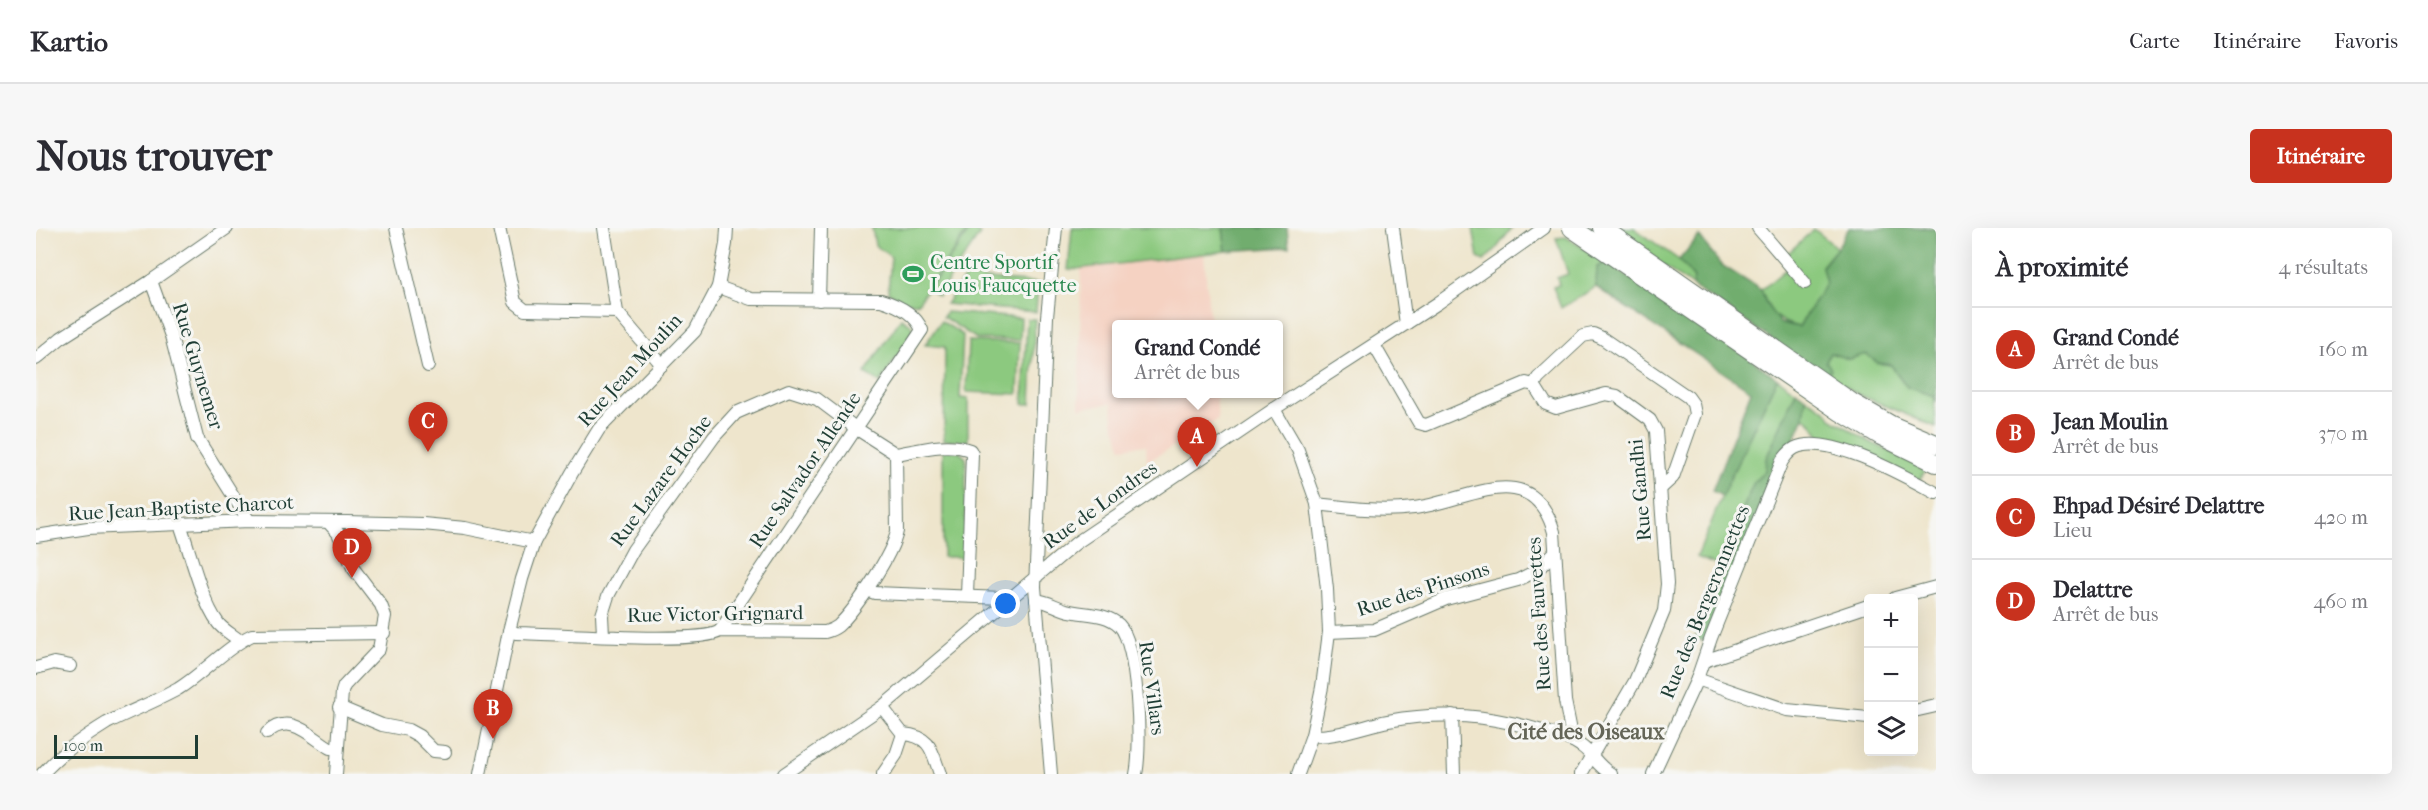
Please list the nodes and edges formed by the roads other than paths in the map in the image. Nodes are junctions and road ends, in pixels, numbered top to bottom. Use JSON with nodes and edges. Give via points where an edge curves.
{"nodes":[{"id":1,"x":227,"y":228,"type":"edge"},
{"id":2,"x":396,"y":228,"type":"edge"},
{"id":3,"x":499,"y":228,"type":"edge"},
{"id":4,"x":604,"y":228,"type":"edge"},
{"id":5,"x":727,"y":228,"type":"edge"},
{"id":6,"x":821,"y":228,"type":"edge"},
{"id":7,"x":1056,"y":228,"type":"edge"},
{"id":8,"x":1394,"y":228,"type":"edge"},
{"id":9,"x":1544,"y":228,"type":"edge"},
{"id":10,"x":1564,"y":228,"type":"edge"},
{"id":11,"x":1572,"y":228,"type":"edge"},
{"id":12,"x":1602,"y":228,"type":"edge"},
{"id":13,"x":1762,"y":229,"type":"edge"},
{"id":14,"x":151,"y":281,"type":"junction"},
{"id":15,"x":1805,"y":283,"type":"dead end"},
{"id":16,"x":718,"y":287,"type":"junction"},
{"id":17,"x":819,"y":300,"type":"junction"},
{"id":18,"x":617,"y":312,"type":"junction"},
{"id":19,"x":1407,"y":324,"type":"junction"},
{"id":20,"x":1374,"y":345,"type":"junction"},
{"id":21,"x":36,"y":359,"type":"edge"},
{"id":22,"x":662,"y":365,"type":"junction"},
{"id":23,"x":428,"y":366,"type":"dead end"},
{"id":24,"x":1790,"y":369,"type":"junction"},
{"id":25,"x":1534,"y":385,"type":"junction"},
{"id":26,"x":1274,"y":409,"type":"junction"},
{"id":27,"x":1891,"y":424,"type":"junction"},
{"id":28,"x":857,"y":429,"type":"junction"},
{"id":29,"x":1936,"y":434,"type":"edge"},
{"id":30,"x":896,"y":454,"type":"junction"},
{"id":31,"x":1935,"y":457,"type":"edge"},
{"id":32,"x":1660,"y":489,"type":"junction"},
{"id":33,"x":1936,"y":493,"type":"edge"},
{"id":34,"x":1317,"y":504,"type":"junction"},
{"id":35,"x":249,"y":521,"type":"junction"},
{"id":36,"x":328,"y":522,"type":"junction"},
{"id":37,"x":180,"y":524,"type":"junction"},
{"id":38,"x":36,"y":536,"type":"edge"},
{"id":39,"x":534,"y":542,"type":"junction"},
{"id":40,"x":1554,"y":552,"type":"junction"},
{"id":41,"x":1036,"y":578,"type":"junction"},
{"id":42,"x":1936,"y":587,"type":"edge"},
{"id":43,"x":866,"y":590,"type":"junction"},
{"id":44,"x":1910,"y":594,"type":"edge"},
{"id":45,"x":967,"y":596,"type":"junction"},
{"id":46,"x":1036,"y":600,"type":"junction"},
{"id":47,"x":1007,"y":602,"type":"junction"},
{"id":48,"x":1864,"y":607,"type":"edge"},
{"id":49,"x":509,"y":631,"type":"junction"},
{"id":50,"x":720,"y":631,"type":"junction"},
{"id":51,"x":1329,"y":632,"type":"junction"},
{"id":52,"x":384,"y":633,"type":"junction"},
{"id":53,"x":603,"y":635,"type":"junction"},
{"id":54,"x":240,"y":641,"type":"junction"},
{"id":55,"x":1704,"y":661,"type":"junction"},
{"id":56,"x":70,"y":666,"type":"dead end"},
{"id":57,"x":36,"y":668,"type":"edge"},
{"id":58,"x":1697,"y":679,"type":"junction"},
{"id":59,"x":1936,"y":706,"type":"edge"},
{"id":60,"x":339,"y":707,"type":"junction"},
{"id":61,"x":882,"y":707,"type":"junction"},
{"id":62,"x":1918,"y":710,"type":"edge"},
{"id":63,"x":1452,"y":715,"type":"junction"},
{"id":64,"x":1864,"y":718,"type":"edge"},
{"id":65,"x":267,"y":733,"type":"dead end"},
{"id":66,"x":903,"y":734,"type":"junction"},
{"id":67,"x":1312,"y":735,"type":"junction"},
{"id":68,"x":1573,"y":741,"type":"junction"},
{"id":69,"x":337,"y":748,"type":"junction"},
{"id":70,"x":445,"y":752,"type":"dead end"},
{"id":71,"x":1591,"y":757,"type":"junction"},
{"id":72,"x":42,"y":774,"type":"edge"},
{"id":73,"x":336,"y":774,"type":"edge"},
{"id":74,"x":480,"y":774,"type":"edge"},
{"id":75,"x":784,"y":774,"type":"edge"},
{"id":76,"x":883,"y":774,"type":"edge"},
{"id":77,"x":940,"y":774,"type":"edge"},
{"id":78,"x":1051,"y":774,"type":"edge"},
{"id":79,"x":1136,"y":774,"type":"edge"},
{"id":80,"x":1298,"y":774,"type":"edge"},
{"id":81,"x":1454,"y":774,"type":"edge"},
{"id":82,"x":1581,"y":774,"type":"edge"},
{"id":83,"x":1611,"y":774,"type":"edge"},
{"id":84,"x":1653,"y":774,"type":"edge"}],
"edges":[{"from":1,"to":14,"type":"street"},
{"from":2,"to":23,"type":"street"},
{"from":3,"to":18,"type":"street","via":[[515,302],[525,310]]},
{"from":4,"to":18,"type":"street"},
{"from":5,"to":16,"type":"street","name":"Rue Jean Moulin"},
{"from":6,"to":17,"type":"street"},
{"from":7,"to":41,"type":"street","via":[[1047,317]]},
{"from":8,"to":19,"type":"street"},
{"from":9,"to":19,"type":"street","name":"Rue de Londres"},
{"from":10,"to":11,"type":"street"},
{"from":11,"to":24,"type":"highway"},
{"from":12,"to":24,"type":"highway"},
{"from":13,"to":15,"type":"street"},
{"from":14,"to":21,"type":"street"},
{"from":14,"to":35,"type":"street","name":"Rue Guynemer","via":[[171,336],[197,438]]},
{"from":16,"to":17,"type":"street","via":[[751,299]]},
{"from":16,"to":22,"type":"street","name":"Rue Jean Moulin","via":[[695,331]]},
{"from":17,"to":28,"type":"street","name":"Rue Salvador Allende","via":[[881,300],[896,304],[918,320],[922,330]]},
{"from":18,"to":22,"type":"street"},
{"from":19,"to":20,"type":"street","name":"Rue de Londres"},
{"from":20,"to":25,"type":"street","via":[[1415,419],[1426,425],[1526,383]]},
{"from":20,"to":26,"type":"street","name":"Rue de Londres"},
{"from":22,"to":39,"type":"street","name":"Rue Jean Moulin","via":[[599,429]]},
{"from":24,"to":27,"type":"highway"},
{"from":24,"to":31,"type":"highway","via":[[1860,424]]},
{"from":25,"to":32,"type":"street","name":"Rue Gandhi","via":[[1546,404],[1556,408],[1606,394],[1617,396],[1650,420],[1656,431]]},
{"from":25,"to":32,"type":"street","via":[[1583,336],[1593,334],[1688,397],[1695,414],[1673,477]]},
{"from":26,"to":34,"type":"street","via":[[1298,450]]},
{"from":26,"to":41,"type":"street","name":"Rue de Londres","via":[[1076,543]]},
{"from":27,"to":29,"type":"highway"},
{"from":27,"to":31,"type":"highway"},
{"from":28,"to":30,"type":"street","name":"Rue Lazare Hoche"},
{"from":28,"to":50,"type":"street","name":"Rue Salvador Allende"},
{"from":28,"to":53,"type":"street","name":"Rue Lazare Hoche","via":[[817,399],[789,390],[736,413],[714,437],[633,550],[608,596],[602,615]]},
{"from":30,"to":43,"type":"street","name":"Rue Victor Grignard","via":[[895,542]]},
{"from":30,"to":45,"type":"street","via":[[945,446],[970,450]]},
{"from":32,"to":71,"type":"street","name":"Rue Gandhi","via":[[1667,584],[1664,611],[1635,681]]},
{"from":33,"to":55,"type":"street","name":"Rue des Bergeronnettes","via":[[1843,450],[1820,445],[1788,453]]},
{"from":34,"to":40,"type":"street","name":"Rue des Fauvettes","via":[[1394,510],[1436,505],[1494,488],[1517,489],[1527,492],[1544,507],[1554,532]]},
{"from":34,"to":51,"type":"street"},
{"from":35,"to":36,"type":"street","name":"Rue Jean-Baptiste Charcot"},
{"from":35,"to":37,"type":"street","name":"Rue Jean-Baptiste Charcot"},
{"from":36,"to":39,"type":"street","name":"Rue Jean-Baptiste Charcot","via":[[465,528]]},
{"from":36,"to":52,"type":"street","via":[[338,533],[353,568],[381,605]]},
{"from":37,"to":38,"type":"street","name":"Rue Jean-Baptiste Charcot","via":[[88,528]]},
{"from":37,"to":54,"type":"street","via":[[211,611],[218,623]]},
{"from":39,"to":49,"type":"street","name":"Rue Jean Moulin"},
{"from":40,"to":51,"type":"street","name":"Rue des Pinsons","via":[[1536,571],[1518,580],[1446,599],[1374,630]]},
{"from":40,"to":68,"type":"street","name":"Rue des Fauvettes","via":[[1564,701]]},
{"from":41,"to":46,"type":"street"},
{"from":41,"to":47,"type":"street","name":"Rue de Londres"},
{"from":42,"to":44,"type":"street"},
{"from":43,"to":45,"type":"street"},
{"from":43,"to":50,"type":"street","name":"Rue Victor Grignard","via":[[837,627],[825,632]]},
{"from":45,"to":47,"type":"street","via":[[1002,598]]},
{"from":46,"to":78,"type":"street"},
{"from":46,"to":79,"type":"street","name":"Rue Villars","via":[[1105,617],[1123,631],[1134,675],[1140,753]]},
{"from":47,"to":61,"type":"street","name":"Rue de Londres"},
{"from":48,"to":55,"type":"street"},
{"from":49,"to":53,"type":"street","name":"Rue Victor Grignard"},
{"from":49,"to":74,"type":"street","name":"Rue Jean Moulin"},
{"from":50,"to":53,"type":"street","name":"Rue Victor Grignard","via":[[681,638]]},
{"from":51,"to":67,"type":"street"},
{"from":52,"to":54,"type":"street","via":[[263,633]]},
{"from":52,"to":60,"type":"street","via":[[379,649],[345,686]]},
{"from":54,"to":72,"type":"street","via":[[177,689],[106,724],[57,758]]},
{"from":55,"to":58,"type":"street","name":"Rue des Bergeronnettes"},
{"from":56,"to":57,"type":"street","via":[[54,663]]},
{"from":58,"to":64,"type":"street","via":[[1787,710]]},
{"from":58,"to":84,"type":"street","name":"Rue des Bergeronnettes"},
{"from":59,"to":62,"type":"street"},
{"from":60,"to":69,"type":"street"},
{"from":60,"to":70,"type":"street","via":[[382,725],[408,730],[434,751]]},
{"from":61,"to":66,"type":"street"},
{"from":61,"to":75,"type":"street","name":"Rue de Londres"},
{"from":63,"to":67,"type":"street","via":[[1406,718],[1328,736]]},
{"from":63,"to":68,"type":"street","via":[[1498,719]]},
{"from":63,"to":81,"type":"street"},
{"from":65,"to":69,"type":"street","via":[[275,725],[290,723],[330,748]]},
{"from":66,"to":76,"type":"street"},
{"from":66,"to":77,"type":"street","via":[[915,735],[930,744]]},
{"from":67,"to":80,"type":"street"},
{"from":68,"to":71,"type":"street"},
{"from":69,"to":73,"type":"street"},
{"from":71,"to":82,"type":"street","name":"Rue Gandhi"},
{"from":71,"to":83,"type":"street"}]}
